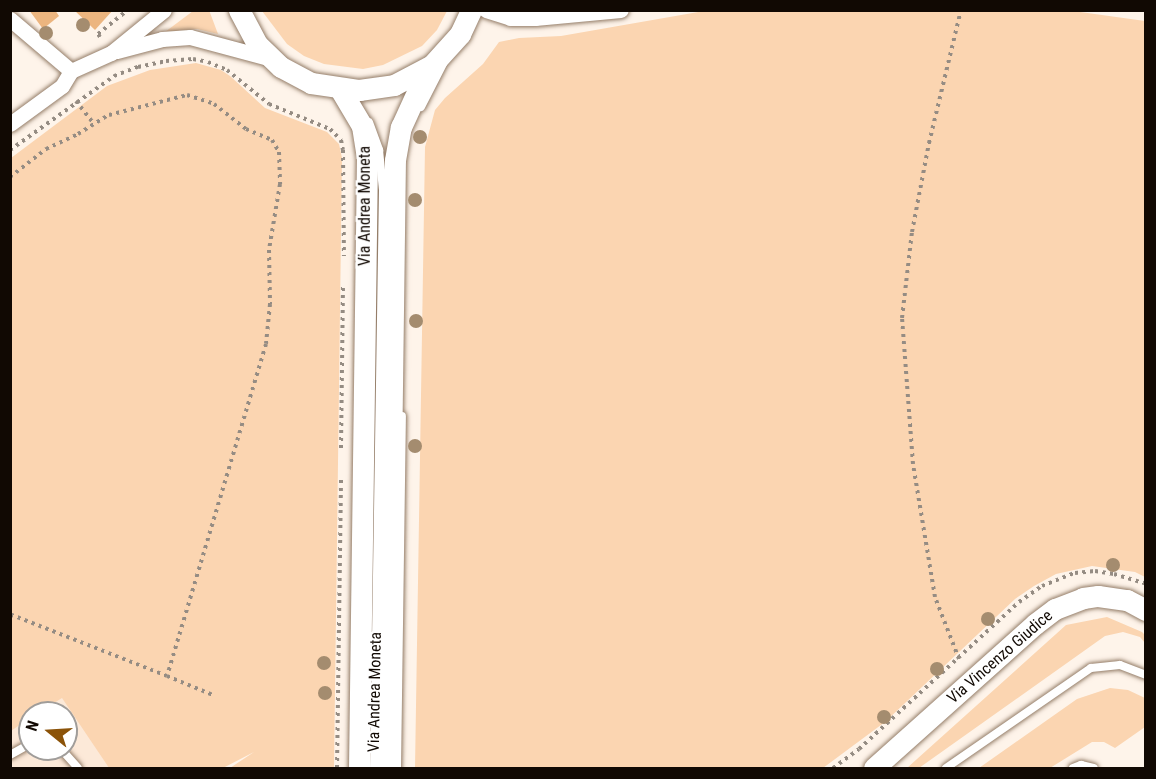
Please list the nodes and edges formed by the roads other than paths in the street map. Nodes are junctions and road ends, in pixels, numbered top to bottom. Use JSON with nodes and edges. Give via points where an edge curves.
{"nodes":[{"id":1,"x":164,"y":10,"type":"edge"},
{"id":2,"x":239,"y":10,"type":"edge"},
{"id":3,"x":471,"y":10,"type":"edge"},
{"id":4,"x":486,"y":10,"type":"edge"},
{"id":5,"x":621,"y":10,"type":"edge"},
{"id":6,"x":10,"y":18,"type":"edge"},
{"id":7,"x":451,"y":47,"type":"junction"},
{"id":8,"x":111,"y":53,"type":"junction"},
{"id":9,"x":269,"y":58,"type":"junction"},
{"id":10,"x":428,"y":68,"type":"junction"},
{"id":11,"x":71,"y":71,"type":"junction"},
{"id":12,"x":340,"y":89,"type":"junction"},
{"id":13,"x":10,"y":124,"type":"edge"},
{"id":14,"x":406,"y":153,"type":"dead end"},
{"id":15,"x":402,"y":402,"type":"dead end"},
{"id":16,"x":1146,"y":610,"type":"edge"},
{"id":17,"x":1146,"y":675,"type":"edge"},
{"id":18,"x":380,"y":721,"type":"junction"},
{"id":19,"x":359,"y":768,"type":"edge"},
{"id":20,"x":389,"y":768,"type":"edge"},
{"id":21,"x":874,"y":768,"type":"edge"},
{"id":22,"x":946,"y":768,"type":"edge"},
{"id":23,"x":1073,"y":768,"type":"edge"},
{"id":24,"x":1094,"y":768,"type":"edge"}],
"edges":[{"from":1,"to":8,"type":"street"},
{"from":2,"to":9,"type":"street","via":[[249,32]]},
{"from":3,"to":7,"type":"street"},
{"from":4,"to":5,"type":"street","via":[[501,16],[527,18]]},
{"from":6,"to":11,"type":"street"},
{"from":7,"to":10,"type":"street"},
{"from":7,"to":14,"type":"lane","via":[[411,129]]},
{"from":8,"to":9,"type":"street","via":[[162,39],[190,37]]},
{"from":8,"to":11,"type":"street"},
{"from":9,"to":12,"type":"street","via":[[311,83]]},
{"from":10,"to":12,"type":"street","via":[[394,86]]},
{"from":10,"to":18,"type":"street","name":"Via Andrea Moneta","via":[[401,127],[395,160]]},
{"from":11,"to":13,"type":"street","via":[[62,86]]},
{"from":12,"to":18,"type":"street","name":"Via Andrea Moneta","via":[[362,126],[367,157]]},
{"from":15,"to":18,"type":"lane","name":"Via Andrea Moneta"},
{"from":16,"to":21,"type":"street","name":"Via Vincenzo Giudice","via":[[1127,600],[1098,596],[1055,609]]},
{"from":17,"to":22,"type":"lane","via":[[1120,665],[1091,668]]},
{"from":18,"to":19,"type":"street","name":"Via Andrea Moneta"},
{"from":18,"to":20,"type":"street","name":"Via Andrea Moneta"},
{"from":23,"to":24,"type":"lane"}]}
